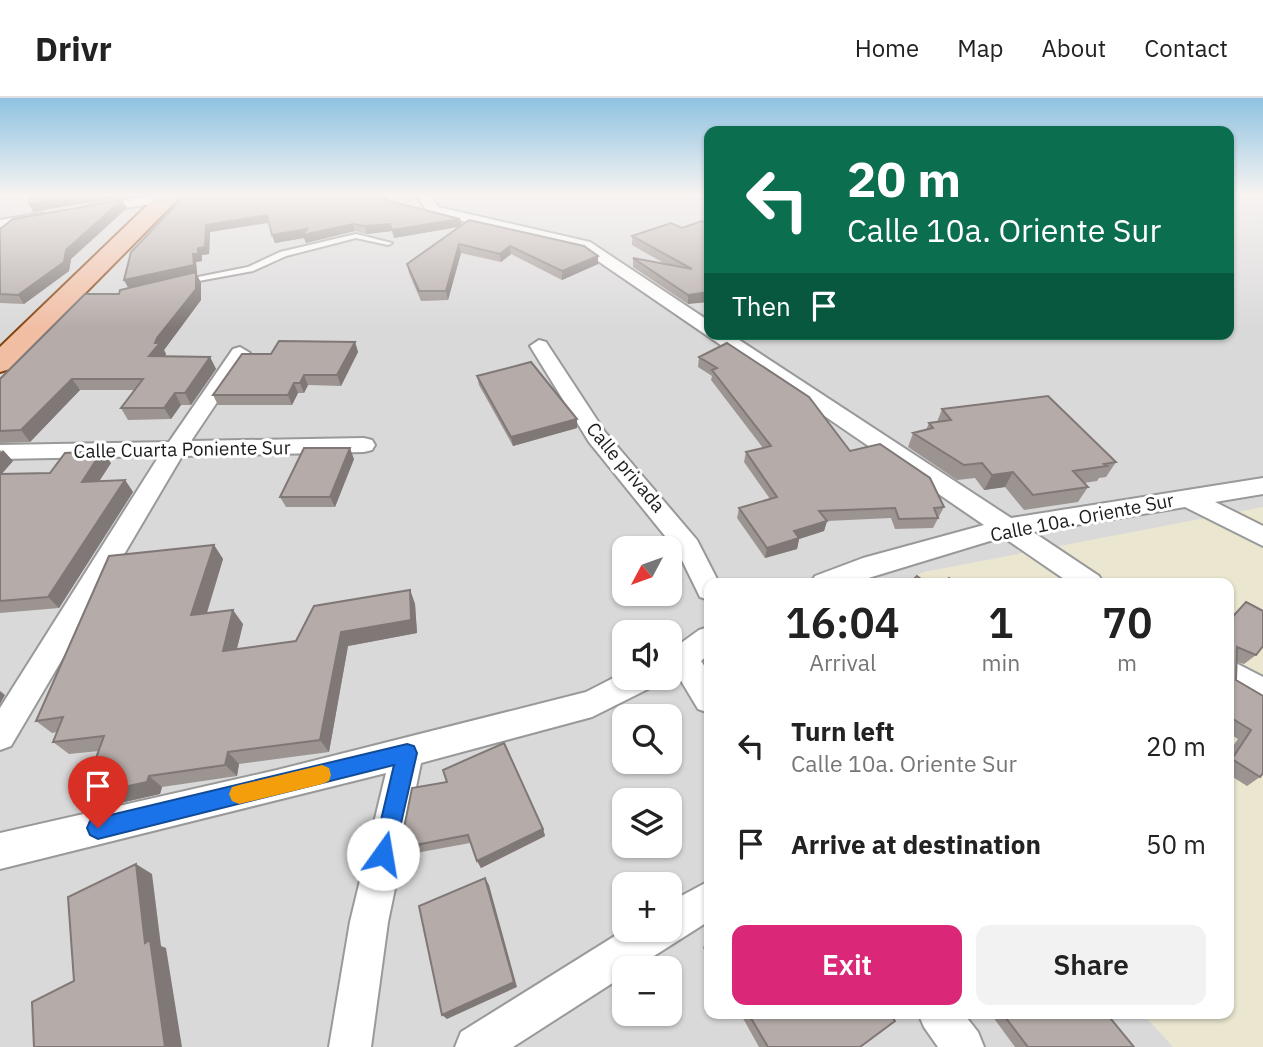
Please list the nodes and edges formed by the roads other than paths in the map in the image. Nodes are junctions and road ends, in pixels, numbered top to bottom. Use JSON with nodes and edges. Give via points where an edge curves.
{"nodes":[{"id":1,"x":126,"y":239,"type":"edge"},
{"id":2,"x":343,"y":239,"type":"edge"},
{"id":3,"x":371,"y":239,"type":"edge"},
{"id":4,"x":559,"y":239,"type":"edge"},
{"id":5,"x":388,"y":243,"type":"dead end"},
{"id":6,"x":167,"y":283,"type":"edge"},
{"id":7,"x":704,"y":326,"type":"edge"},
{"id":8,"x":726,"y":340,"type":"edge"},
{"id":9,"x":539,"y":346,"type":"dead end"},
{"id":10,"x":240,"y":353,"type":"edge"},
{"id":11,"x":0,"y":363,"type":"edge"},
{"id":12,"x":364,"y":445,"type":"dead end"},
{"id":13,"x":175,"y":449,"type":"junction"},
{"id":14,"x":0,"y":452,"type":"edge"},
{"id":15,"x":1263,"y":486,"type":"edge"},
{"id":16,"x":1188,"y":498,"type":"junction"},
{"id":17,"x":1004,"y":528,"type":"junction"},
{"id":18,"x":1263,"y":537,"type":"edge"},
{"id":19,"x":705,"y":578,"type":"edge"},
{"id":20,"x":837,"y":578,"type":"edge"},
{"id":21,"x":1082,"y":578,"type":"edge"},
{"id":22,"x":704,"y":642,"type":"edge"},
{"id":23,"x":682,"y":657,"type":"edge"},
{"id":24,"x":682,"y":667,"type":"edge"},
{"id":25,"x":1234,"y":675,"type":"edge"},
{"id":26,"x":619,"y":690,"type":"edge"},
{"id":27,"x":1263,"y":693,"type":"edge"},
{"id":28,"x":704,"y":694,"type":"edge"},
{"id":29,"x":0,"y":736,"type":"edge"},
{"id":30,"x":407,"y":753,"type":"junction"},
{"id":31,"x":0,"y":851,"type":"edge"},
{"id":32,"x":704,"y":902,"type":"edge"},
{"id":33,"x":682,"y":916,"type":"edge"},
{"id":34,"x":642,"y":942,"type":"edge"},
{"id":35,"x":942,"y":1019,"type":"edge"},
{"id":36,"x":350,"y":1047,"type":"edge"},
{"id":37,"x":476,"y":1047,"type":"edge"},
{"id":38,"x":963,"y":1047,"type":"edge"}],
"edges":[{"from":1,"to":11,"type":"main road"},
{"from":2,"to":6,"type":"lane","via":[[283,254],[250,269]]},
{"from":3,"to":5,"type":"lane"},
{"from":4,"to":7,"type":"street","via":[[584,245]]},
{"from":8,"to":17,"type":"street"},
{"from":9,"to":19,"type":"street","name":"Calle privada","via":[[597,436],[676,526]]},
{"from":10,"to":13,"type":"street"},
{"from":12,"to":13,"type":"street","name":"Calle Cuarta Poniente Sur"},
{"from":13,"to":14,"type":"street","name":"Calle Cuarta Poniente Sur"},
{"from":13,"to":29,"type":"street"},
{"from":15,"to":16,"type":"street","name":"Calle 10a. Oriente Sur"},
{"from":16,"to":17,"type":"street","name":"Calle 10a. Oriente Sur"},
{"from":16,"to":18,"type":"street"},
{"from":17,"to":20,"type":"street","name":"Calle 10a. Oriente Sur"},
{"from":17,"to":21,"type":"street"},
{"from":22,"to":23,"type":"street"},
{"from":24,"to":28,"type":"street"},
{"from":25,"to":27,"type":"street"},
{"from":26,"to":30,"type":"street","via":[[592,704]]},
{"from":30,"to":31,"type":"street"},
{"from":30,"to":36,"type":"street","via":[[369,922]]},
{"from":32,"to":33,"type":"street"},
{"from":34,"to":37,"type":"street"},
{"from":35,"to":38,"type":"street"}]}
